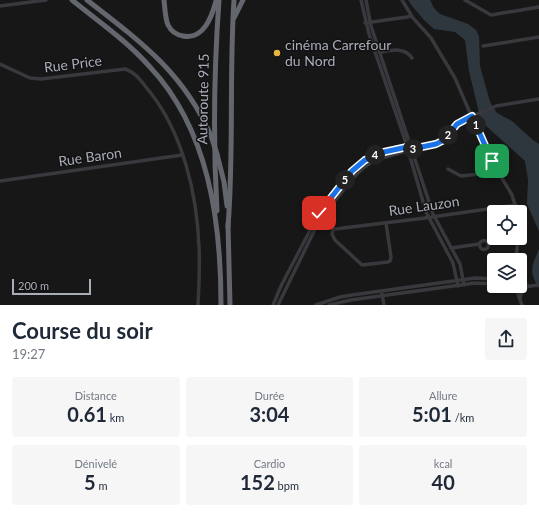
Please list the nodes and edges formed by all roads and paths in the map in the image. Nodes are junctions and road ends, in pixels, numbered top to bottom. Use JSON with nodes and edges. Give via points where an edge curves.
{"nodes":[{"id":1,"x":46,"y":0,"type":"edge"},
{"id":2,"x":72,"y":0,"type":"edge"},
{"id":3,"x":88,"y":0,"type":"edge"},
{"id":4,"x":164,"y":0,"type":"edge"},
{"id":5,"x":218,"y":0,"type":"edge"},
{"id":6,"x":234,"y":0,"type":"edge"},
{"id":7,"x":243,"y":0,"type":"edge"},
{"id":8,"x":361,"y":0,"type":"edge"},
{"id":9,"x":366,"y":0,"type":"edge"},
{"id":10,"x":402,"y":0,"type":"edge"},
{"id":11,"x":465,"y":0,"type":"edge"},
{"id":12,"x":0,"y":6,"type":"edge"},
{"id":13,"x":539,"y":7,"type":"edge"},
{"id":14,"x":411,"y":16,"type":"junction"},
{"id":15,"x":233,"y":20,"type":"junction"},
{"id":16,"x":371,"y":22,"type":"junction"},
{"id":17,"x":366,"y":23,"type":"junction"},
{"id":18,"x":539,"y":37,"type":"edge"},
{"id":19,"x":483,"y":46,"type":"dead end"},
{"id":20,"x":381,"y":52,"type":"junction"},
{"id":21,"x":412,"y":58,"type":"dead end"},
{"id":22,"x":0,"y":64,"type":"edge"},
{"id":23,"x":539,"y":99,"type":"edge"},
{"id":24,"x":472,"y":116,"type":"junction"},
{"id":25,"x":407,"y":149,"type":"junction"},
{"id":26,"x":412,"y":149,"type":"junction"},
{"id":27,"x":182,"y":155,"type":"junction"},
{"id":28,"x":448,"y":169,"type":"dead end"},
{"id":29,"x":498,"y":172,"type":"junction"},
{"id":30,"x":0,"y":181,"type":"edge"},
{"id":31,"x":516,"y":205,"type":"edge"},
{"id":32,"x":487,"y":209,"type":"edge"},
{"id":33,"x":434,"y":216,"type":"junction"},
{"id":34,"x":428,"y":217,"type":"junction"},
{"id":35,"x":386,"y":223,"type":"junction"},
{"id":36,"x":228,"y":227,"type":"junction"},
{"id":37,"x":218,"y":230,"type":"junction"},
{"id":38,"x":479,"y":244,"type":"dead end"},
{"id":39,"x":452,"y":248,"type":"junction"},
{"id":40,"x":446,"y":250,"type":"junction"},
{"id":41,"x":487,"y":279,"type":"edge"},
{"id":42,"x":463,"y":280,"type":"junction"},
{"id":43,"x":457,"y":281,"type":"junction"},
{"id":44,"x":487,"y":284,"type":"edge"},
{"id":45,"x":464,"y":285,"type":"junction"},
{"id":46,"x":527,"y":285,"type":"edge"},
{"id":47,"x":539,"y":285,"type":"edge"},
{"id":48,"x":458,"y":286,"type":"junction"},
{"id":49,"x":527,"y":286,"type":"edge"},
{"id":50,"x":532,"y":286,"type":"junction"},
{"id":51,"x":382,"y":291,"type":"junction"},
{"id":52,"x":518,"y":293,"type":"edge"},
{"id":53,"x":344,"y":296,"type":"junction"},
{"id":54,"x":383,"y":296,"type":"junction"},
{"id":55,"x":520,"y":299,"type":"junction"},
{"id":56,"x":345,"y":303,"type":"edge"},
{"id":57,"x":198,"y":305,"type":"edge"},
{"id":58,"x":221,"y":305,"type":"edge"},
{"id":59,"x":230,"y":305,"type":"edge"},
{"id":60,"x":273,"y":305,"type":"edge"},
{"id":61,"x":278,"y":305,"type":"edge"},
{"id":62,"x":316,"y":305,"type":"edge"},
{"id":63,"x":329,"y":305,"type":"edge"},
{"id":64,"x":384,"y":305,"type":"edge"},
{"id":65,"x":522,"y":305,"type":"edge"}],
"edges":[{"from":1,"to":12,"type":"street"},
{"from":2,"to":37,"type":"highway","via":[[140,56],[160,77],[176,100],[189,123],[202,158]]},
{"from":3,"to":36,"type":"highway","bridge":true,"via":[[144,45],[170,70],[193,101],[218,154],[226,192]]},
{"from":4,"to":5,"type":"highway","via":[[169,27],[179,35],[188,37],[197,34],[206,26]]},
{"from":5,"to":37,"type":"highway","name":"Autoroute 915","via":[[214,112]]},
{"from":6,"to":15,"type":"highway","name":"Autoroute 915"},
{"from":7,"to":15,"type":"highway"},
{"from":8,"to":17,"type":"street"},
{"from":9,"to":16,"type":"street"},
{"from":10,"to":14,"type":"street"},
{"from":11,"to":13,"type":"street","via":[[491,15]]},
{"from":14,"to":16,"type":"street"},
{"from":14,"to":24,"type":"street","via":[[434,42],[455,78]]},
{"from":15,"to":36,"type":"highway","name":"Autoroute 915","via":[[231,191]]},
{"from":16,"to":17,"type":"street"},
{"from":16,"to":20,"type":"street"},
{"from":17,"to":25,"type":"street"},
{"from":18,"to":19,"type":"street"},
{"from":20,"to":21,"type":"street","via":[[402,50]]},
{"from":20,"to":26,"type":"street"},
{"from":22,"to":27,"type":"street","name":"Rue Price","via":[[30,78],[41,80],[128,70],[138,78],[161,107],[173,129]]},
{"from":23,"to":24,"type":"street","via":[[496,106]]},
{"from":24,"to":26,"type":"street","via":[[457,124],[440,142]]},
{"from":24,"to":29,"type":"street"},
{"from":25,"to":26,"type":"street"},
{"from":25,"to":34,"type":"street"},
{"from":25,"to":60,"type":"street","via":[[375,155],[352,171],[313,222]]},
{"from":25,"to":61,"type":"street","via":[[375,160],[354,177],[320,219]]},
{"from":26,"to":33,"type":"street"},
{"from":27,"to":30,"type":"street","name":"Rue Baron"},
{"from":27,"to":57,"type":"street","via":[[190,182],[198,236]]},
{"from":28,"to":29,"type":"street","via":[[461,176]]},
{"from":29,"to":31,"type":"street"},
{"from":32,"to":33,"type":"street","name":"Rue Lauzon"},
{"from":33,"to":34,"type":"street","name":"Rue Lauzon"},
{"from":33,"to":39,"type":"street"},
{"from":34,"to":35,"type":"street","name":"Rue Lauzon"},
{"from":34,"to":40,"type":"street"},
{"from":35,"to":35,"type":"street","name":"Rue Lauzon","via":[[390,262],[360,264],[332,237],[335,229]]},
{"from":36,"to":59,"type":"highway"},
{"from":37,"to":58,"type":"highway"},
{"from":38,"to":39,"type":"street"},
{"from":39,"to":40,"type":"street"},
{"from":39,"to":42,"type":"street","via":[[460,264]]},
{"from":40,"to":43,"type":"street","via":[[454,266]]},
{"from":41,"to":42,"type":"street"},
{"from":42,"to":43,"type":"street"},
{"from":42,"to":45,"type":"street"},
{"from":43,"to":48,"type":"street"},
{"from":43,"to":51,"type":"street"},
{"from":44,"to":45,"type":"street"},
{"from":45,"to":48,"type":"street"},
{"from":46,"to":50,"type":"street"},
{"from":47,"to":50,"type":"street"},
{"from":48,"to":54,"type":"street"},
{"from":49,"to":50,"type":"street"},
{"from":50,"to":55,"type":"street","via":[[522,291]]},
{"from":51,"to":53,"type":"street"},
{"from":51,"to":54,"type":"street"},
{"from":52,"to":55,"type":"street"},
{"from":53,"to":56,"type":"street"},
{"from":53,"to":62,"type":"street"},
{"from":54,"to":56,"type":"street"},
{"from":54,"to":64,"type":"street"},
{"from":55,"to":65,"type":"street"},
{"from":56,"to":63,"type":"street"}]}
